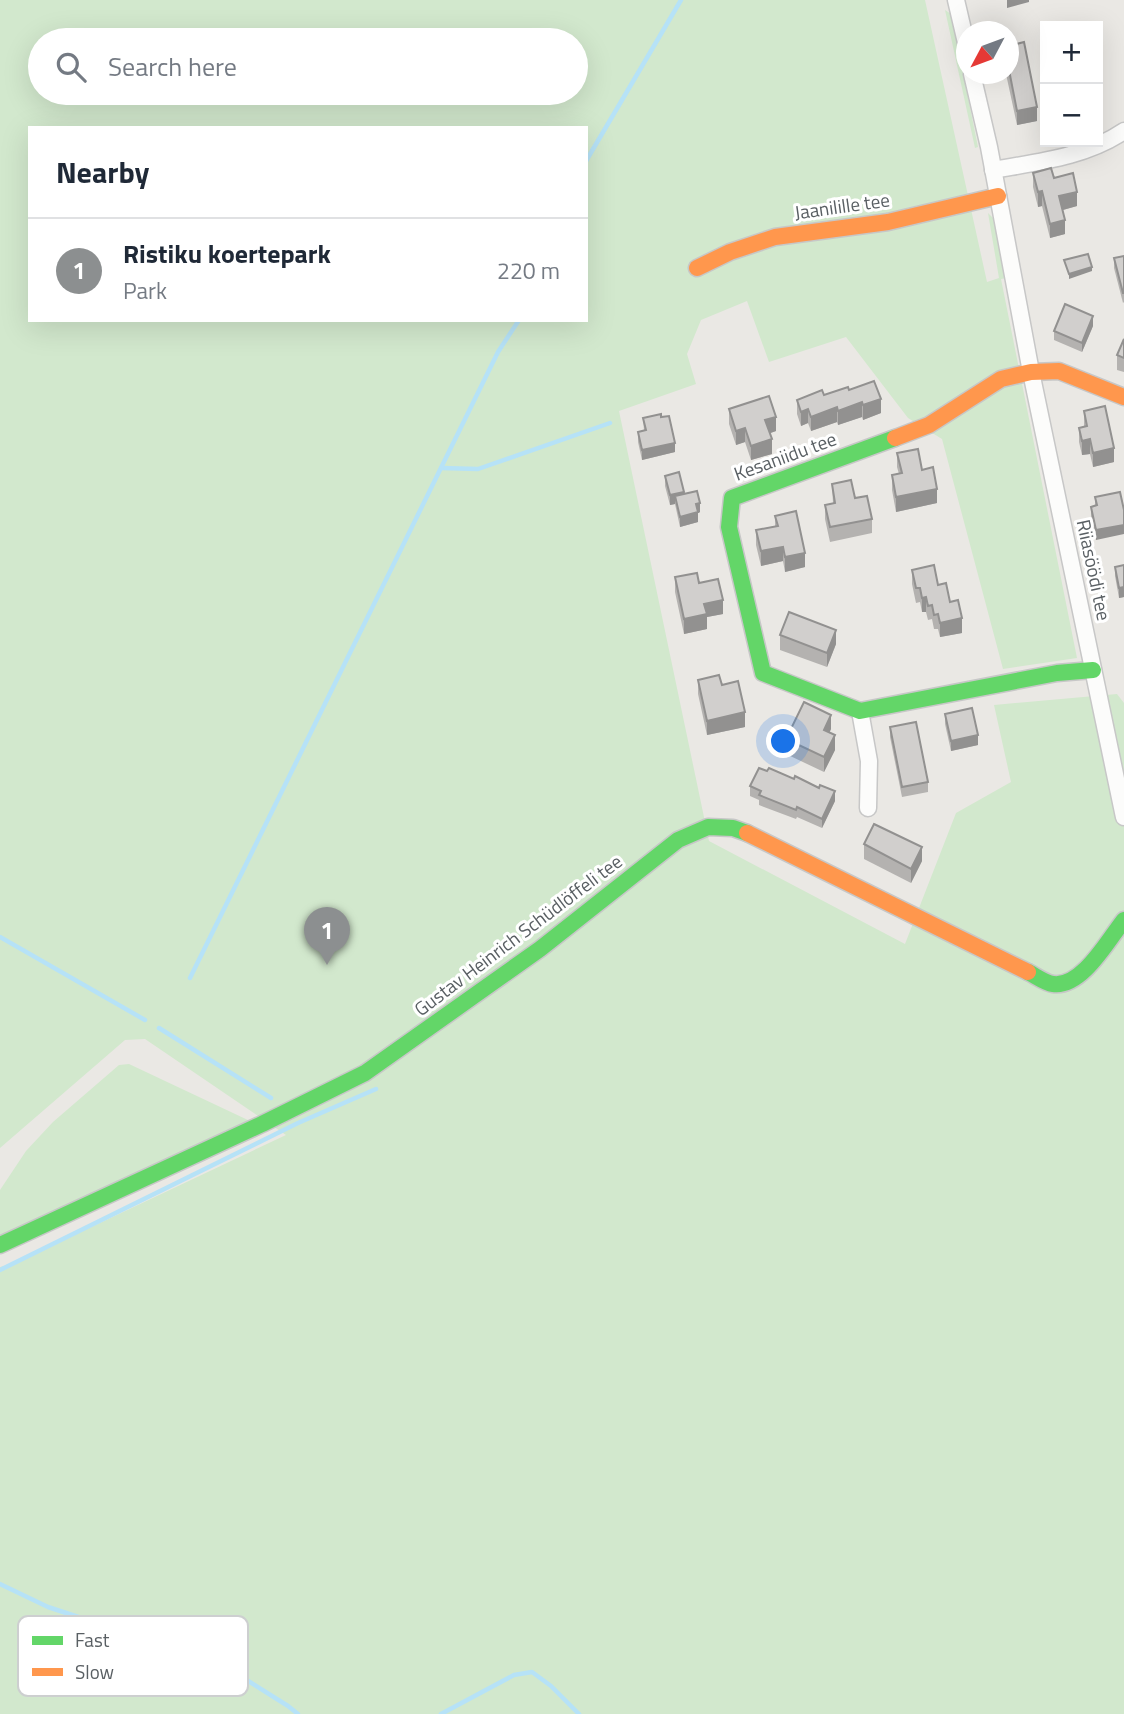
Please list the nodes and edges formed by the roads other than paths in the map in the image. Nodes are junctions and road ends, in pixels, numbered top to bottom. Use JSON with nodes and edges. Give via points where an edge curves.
{"nodes":[{"id":1,"x":956,"y":0,"type":"edge"},
{"id":2,"x":961,"y":21,"type":"edge"},
{"id":3,"x":974,"y":84,"type":"edge"},
{"id":4,"x":1124,"y":131,"type":"edge"},
{"id":5,"x":993,"y":170,"type":"junction"},
{"id":6,"x":998,"y":196,"type":"junction"},
{"id":7,"x":697,"y":268,"type":"dead end"},
{"id":8,"x":1031,"y":372,"type":"junction"},
{"id":9,"x":1124,"y":397,"type":"edge"},
{"id":10,"x":1093,"y":670,"type":"junction"},
{"id":11,"x":860,"y":711,"type":"junction"},
{"id":12,"x":868,"y":808,"type":"dead end"},
{"id":13,"x":1124,"y":817,"type":"edge"},
{"id":14,"x":1124,"y":920,"type":"edge"},
{"id":15,"x":0,"y":1245,"type":"edge"}],
"edges":[{"from":1,"to":2,"type":"street"},
{"from":3,"to":5,"type":"street","name":"Riiasöödi tee"},
{"from":4,"to":5,"type":"street","via":[[1071,155]]},
{"from":5,"to":6,"type":"street","name":"Riiasöödi tee"},
{"from":6,"to":7,"type":"street","name":"Jaanilille tee","via":[[888,222],[775,237]]},
{"from":6,"to":8,"type":"street","name":"Riiasöödi tee"},
{"from":8,"to":9,"type":"street","via":[[1059,371]]},
{"from":8,"to":10,"type":"street","name":"Riiasöödi tee"},
{"from":8,"to":11,"type":"street","name":"Kesaniidu tee","via":[[1000,380],[929,425],[732,498],[729,527],[763,673]]},
{"from":10,"to":11,"type":"street"},
{"from":10,"to":13,"type":"street","name":"Riiasöödi tee"},
{"from":11,"to":12,"type":"street","via":[[869,761]]},
{"from":14,"to":15,"type":"street","name":"Gustav Heinrich Schüdlöffeli tee","via":[[1076,980],[1052,984],[744,830],[704,827],[678,841],[540,949],[365,1073]]}]}
